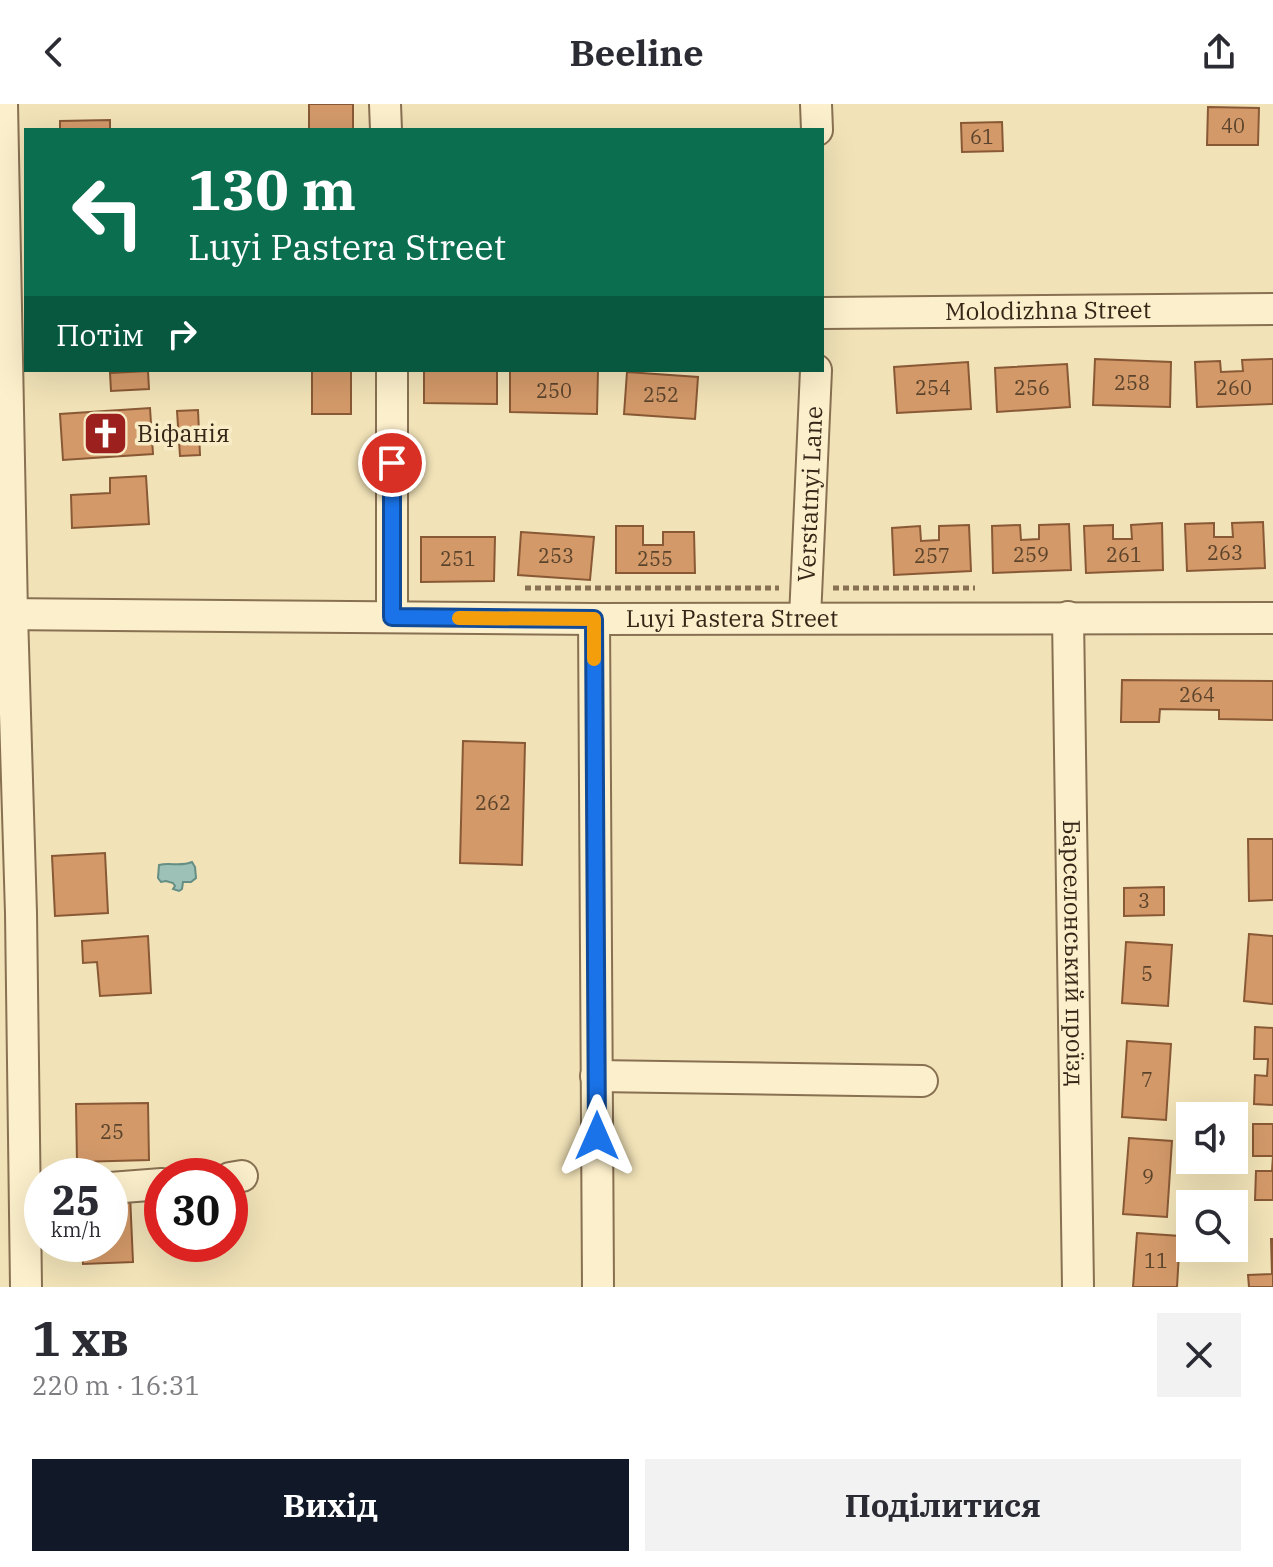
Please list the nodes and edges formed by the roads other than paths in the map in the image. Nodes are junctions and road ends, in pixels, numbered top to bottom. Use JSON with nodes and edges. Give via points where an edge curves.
{"nodes":[{"id":1,"x":2,"y":104,"type":"edge"},
{"id":2,"x":385,"y":104,"type":"edge"},
{"id":3,"x":816,"y":104,"type":"edge"},
{"id":4,"x":386,"y":128,"type":"edge"},
{"id":5,"x":817,"y":128,"type":"edge"},
{"id":6,"x":1273,"y":309,"type":"edge"},
{"id":7,"x":824,"y":313,"type":"edge"},
{"id":8,"x":11,"y":339,"type":"edge"},
{"id":9,"x":392,"y":372,"type":"edge"},
{"id":10,"x":816,"y":372,"type":"edge"},
{"id":11,"x":6,"y":614,"type":"edge"},
{"id":12,"x":392,"y":617,"type":"junction"},
{"id":13,"x":1068,"y":617,"type":"junction"},
{"id":14,"x":805,"y":618,"type":"junction"},
{"id":15,"x":1273,"y":618,"type":"edge"},
{"id":16,"x":594,"y":619,"type":"junction"},
{"id":17,"x":11,"y":913,"type":"edge"},
{"id":18,"x":596,"y":1076,"type":"junction"},
{"id":19,"x":922,"y":1081,"type":"dead end"},
{"id":20,"x":23,"y":1195,"type":"edge"},
{"id":21,"x":26,"y":1287,"type":"edge"},
{"id":22,"x":598,"y":1287,"type":"edge"},
{"id":23,"x":1078,"y":1287,"type":"edge"}],
"edges":[{"from":1,"to":8,"type":"street"},
{"from":2,"to":4,"type":"street"},
{"from":3,"to":5,"type":"street"},
{"from":6,"to":7,"type":"street","name":"Molodizhna Street"},
{"from":8,"to":11,"type":"street"},
{"from":9,"to":12,"type":"street"},
{"from":10,"to":14,"type":"street","name":"Verstatnyi Lane"},
{"from":11,"to":12,"type":"street","name":"Luyi Pastera Street"},
{"from":11,"to":17,"type":"street"},
{"from":12,"to":16,"type":"street","name":"Luyi Pastera Street"},
{"from":13,"to":14,"type":"street","name":"Luyi Pastera Street"},
{"from":13,"to":15,"type":"street","name":"Luyi Pastera Street"},
{"from":13,"to":23,"type":"street","name":"Барселонський проїзд"},
{"from":14,"to":16,"type":"street","name":"Luyi Pastera Street"},
{"from":16,"to":18,"type":"street"},
{"from":17,"to":20,"type":"street"},
{"from":18,"to":19,"type":"street"},
{"from":18,"to":22,"type":"street"},
{"from":20,"to":21,"type":"street"}]}
